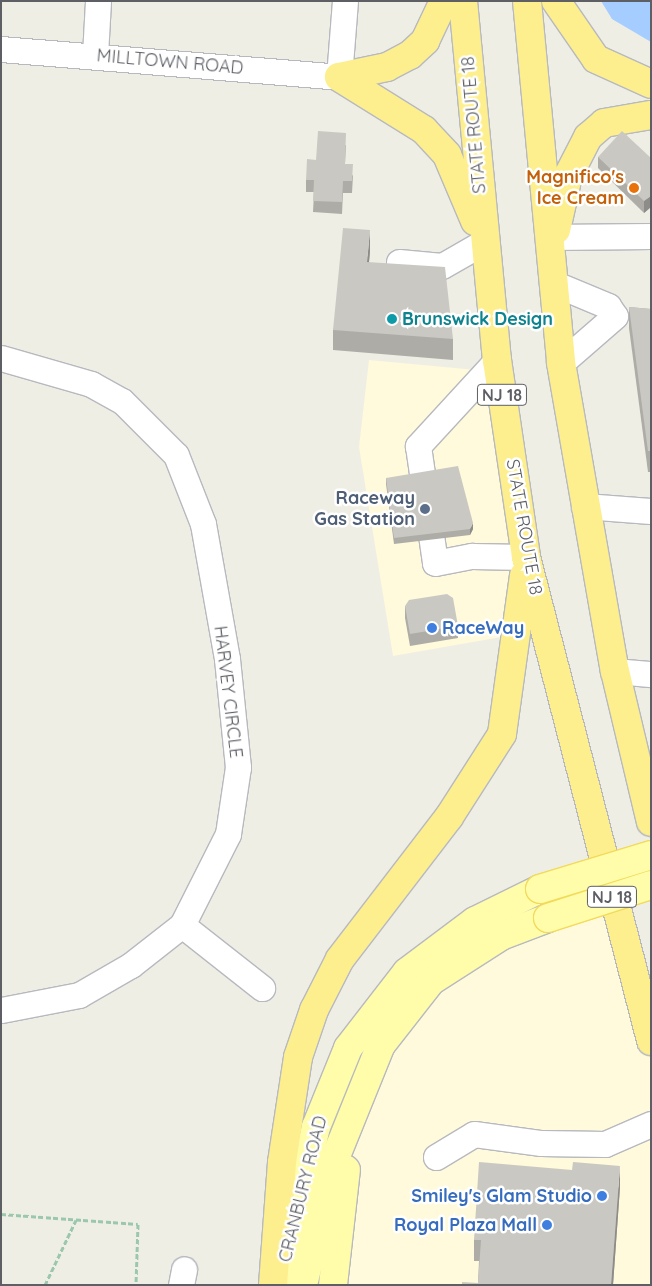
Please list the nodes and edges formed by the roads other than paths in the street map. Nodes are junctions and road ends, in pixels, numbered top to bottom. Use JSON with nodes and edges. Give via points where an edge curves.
{"nodes":[{"id":1,"x":98,"y":1,"type":"edge"},
{"id":2,"x":345,"y":1,"type":"edge"},
{"id":3,"x":444,"y":1,"type":"edge"},
{"id":4,"x":463,"y":1,"type":"edge"},
{"id":5,"x":527,"y":1,"type":"edge"},
{"id":6,"x":556,"y":1,"type":"edge"},
{"id":7,"x":1,"y":49,"type":"edge"},
{"id":8,"x":95,"y":55,"type":"junction"},
{"id":9,"x":339,"y":76,"type":"junction"},
{"id":10,"x":651,"y":84,"type":"edge"},
{"id":11,"x":651,"y":115,"type":"edge"},
{"id":12,"x":651,"y":236,"type":"edge"},
{"id":13,"x":484,"y":242,"type":"junction"},
{"id":14,"x":551,"y":242,"type":"junction"},
{"id":15,"x":399,"y":262,"type":"edge"},
{"id":16,"x":553,"y":283,"type":"junction"},
{"id":17,"x":615,"y":316,"type":"junction"},
{"id":18,"x":642,"y":316,"type":"edge"},
{"id":19,"x":1,"y":358,"type":"edge"},
{"id":20,"x":497,"y":360,"type":"junction"},
{"id":21,"x":561,"y":364,"type":"junction"},
{"id":22,"x":584,"y":506,"type":"junction"},
{"id":23,"x":651,"y":511,"type":"edge"},
{"id":24,"x":526,"y":557,"type":"junction"},
{"id":25,"x":615,"y":671,"type":"junction"},
{"id":26,"x":651,"y":674,"type":"edge"},
{"id":27,"x":651,"y":822,"type":"edge"},
{"id":28,"x":651,"y":855,"type":"edge"},
{"id":29,"x":651,"y":885,"type":"edge"},
{"id":30,"x":182,"y":925,"type":"junction"},
{"id":31,"x":262,"y":988,"type":"dead end"},
{"id":32,"x":1,"y":1010,"type":"edge"},
{"id":33,"x":651,"y":1041,"type":"edge"},
{"id":34,"x":359,"y":1093,"type":"junction"},
{"id":35,"x":651,"y":1124,"type":"edge"},
{"id":36,"x":436,"y":1157,"type":"dead end"},
{"id":37,"x":273,"y":1285,"type":"edge"},
{"id":38,"x":280,"y":1285,"type":"edge"},
{"id":39,"x":303,"y":1285,"type":"edge"},
{"id":40,"x":333,"y":1285,"type":"edge"}],
"edges":[{"from":1,"to":8,"type":"street"},
{"from":2,"to":9,"type":"street"},
{"from":3,"to":9,"type":"highway","via":[[425,41],[410,55],[387,67]]},
{"from":4,"to":13,"type":"highway","name":"STATE ROUTE 18","number":"NJ 18"},
{"from":5,"to":14,"type":"highway"},
{"from":6,"to":10,"type":"highway","via":[[596,60]]},
{"from":7,"to":8,"type":"street","name":"MILLTOWN ROAD"},
{"from":8,"to":9,"type":"street","name":"MILLTOWN ROAD"},
{"from":9,"to":13,"type":"highway","via":[[424,130],[447,156]]},
{"from":11,"to":14,"type":"highway","via":[[604,123],[588,137],[568,176]]},
{"from":12,"to":14,"type":"street"},
{"from":13,"to":15,"type":"street","via":[[442,266]]},
{"from":13,"to":20,"type":"highway","name":"STATE ROUTE 18","number":"NJ 18"},
{"from":14,"to":16,"type":"highway"},
{"from":16,"to":17,"type":"street","via":[[608,306]]},
{"from":16,"to":21,"type":"highway"},
{"from":17,"to":18,"type":"street"},
{"from":17,"to":21,"type":"street"},
{"from":19,"to":30,"type":"street","name":"HARVEY CIRCLE","via":[[91,384],[122,401],[176,455],[192,489],[227,658],[238,767],[228,834]]},
{"from":20,"to":24,"type":"highway","name":"STATE ROUTE 18","number":"NJ 18"},
{"from":20,"to":24,"type":"street","via":[[418,446],[435,564],[472,556]]},
{"from":21,"to":22,"type":"highway"},
{"from":22,"to":23,"type":"street"},
{"from":22,"to":25,"type":"highway"},
{"from":24,"to":33,"type":"highway","name":"STATE ROUTE 18","number":"NJ 18"},
{"from":24,"to":37,"type":"highway","via":[[502,734],[448,817],[340,959],[304,1038],[282,1162]]},
{"from":25,"to":26,"type":"street"},
{"from":25,"to":27,"type":"highway"},
{"from":28,"to":38,"type":"main road","name":"CRANBURY ROAD","bridge":true,"via":[[540,889],[475,921],[407,972],[348,1048],[316,1127]]},
{"from":29,"to":34,"type":"main road","name":"CRANBURY ROAD","bridge":true,"via":[[501,936],[431,981],[381,1045]]},
{"from":30,"to":31,"type":"street"},
{"from":30,"to":32,"type":"street","name":"HARVEY CIRCLE","via":[[132,965],[79,995]]},
{"from":34,"to":39,"type":"main road","name":"CRANBURY ROAD","via":[[332,1166]]},
{"from":34,"to":40,"type":"main road"},
{"from":35,"to":36,"type":"street","via":[[605,1144],[541,1143],[474,1134]]}]}
